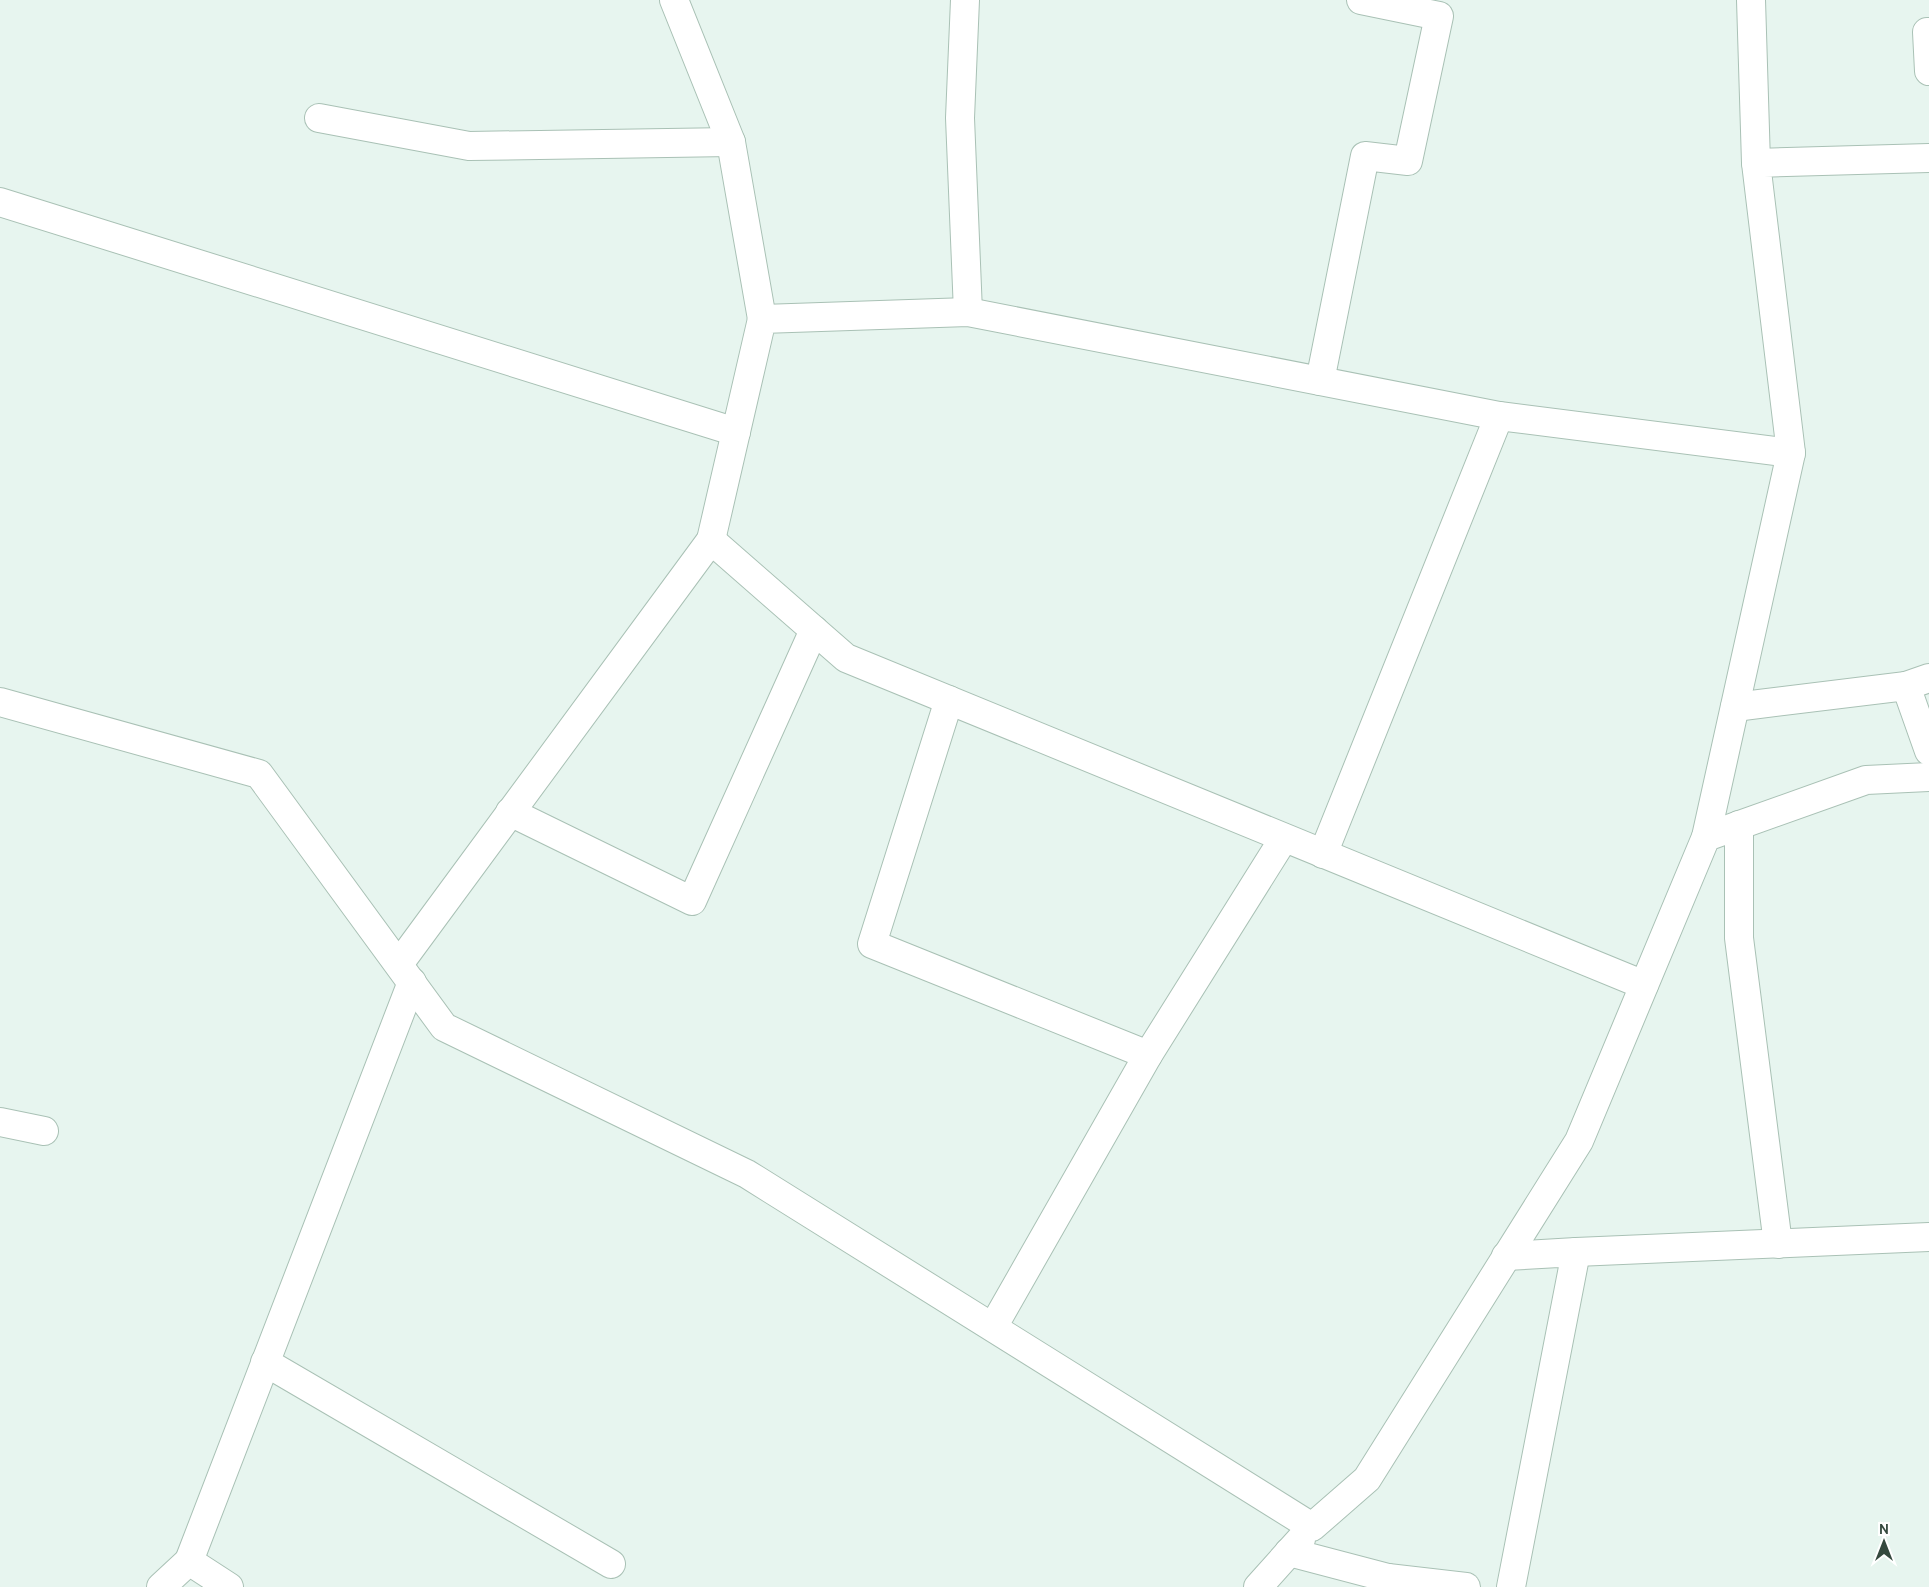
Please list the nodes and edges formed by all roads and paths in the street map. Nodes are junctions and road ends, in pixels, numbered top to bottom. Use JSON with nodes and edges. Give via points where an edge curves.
{"nodes":[{"id":1,"x":674,"y":0,"type":"edge"},
{"id":2,"x":965,"y":0,"type":"edge"},
{"id":3,"x":1361,"y":0,"type":"edge"},
{"id":4,"x":1751,"y":0,"type":"edge"},
{"id":5,"x":1929,"y":32,"type":"edge"},
{"id":6,"x":1929,"y":71,"type":"edge"},
{"id":7,"x":319,"y":118,"type":"dead end"},
{"id":8,"x":731,"y":142,"type":"junction"},
{"id":9,"x":1929,"y":158,"type":"edge"},
{"id":10,"x":1756,"y":163,"type":"junction"},
{"id":11,"x":0,"y":202,"type":"edge"},
{"id":12,"x":968,"y":312,"type":"junction"},
{"id":13,"x":762,"y":319,"type":"junction"},
{"id":14,"x":1320,"y":381,"type":"junction"},
{"id":15,"x":1499,"y":416,"type":"junction"},
{"id":16,"x":736,"y":432,"type":"junction"},
{"id":17,"x":1791,"y":454,"type":"junction"},
{"id":18,"x":710,"y":540,"type":"junction"},
{"id":19,"x":814,"y":630,"type":"junction"},
{"id":20,"x":1918,"y":682,"type":"edge"},
{"id":21,"x":949,"y":700,"type":"junction"},
{"id":22,"x":0,"y":702,"type":"edge"},
{"id":23,"x":1735,"y":707,"type":"junction"},
{"id":24,"x":1929,"y":750,"type":"edge"},
{"id":25,"x":1929,"y":777,"type":"edge"},
{"id":26,"x":510,"y":812,"type":"junction"},
{"id":27,"x":1740,"y":825,"type":"junction"},
{"id":28,"x":1706,"y":837,"type":"junction"},
{"id":29,"x":1284,"y":838,"type":"junction"},
{"id":30,"x":1323,"y":854,"type":"junction"},
{"id":31,"x":405,"y":973,"type":"junction"},
{"id":32,"x":1644,"y":986,"type":"junction"},
{"id":33,"x":1148,"y":1055,"type":"junction"},
{"id":34,"x":0,"y":1122,"type":"edge"},
{"id":35,"x":44,"y":1131,"type":"dead end"},
{"id":36,"x":1929,"y":1237,"type":"edge"},
{"id":37,"x":1778,"y":1244,"type":"junction"},
{"id":38,"x":1576,"y":1252,"type":"junction"},
{"id":39,"x":1506,"y":1256,"type":"junction"},
{"id":40,"x":993,"y":1327,"type":"junction"},
{"id":41,"x":266,"y":1362,"type":"junction"},
{"id":42,"x":1312,"y":1527,"type":"junction"},
{"id":43,"x":1289,"y":1552,"type":"junction"},
{"id":44,"x":189,"y":1561,"type":"junction"},
{"id":45,"x":611,"y":1564,"type":"dead end"},
{"id":46,"x":1386,"y":1583,"type":"edge"},
{"id":47,"x":161,"y":1587,"type":"edge"},
{"id":48,"x":229,"y":1587,"type":"edge"},
{"id":49,"x":1258,"y":1587,"type":"edge"},
{"id":50,"x":1466,"y":1587,"type":"edge"},
{"id":51,"x":1511,"y":1587,"type":"edge"}],
"edges":[{"from":1,"to":8,"type":"street"},
{"from":2,"to":12,"type":"street","via":[[960,118]]},
{"from":3,"to":14,"type":"street","via":[[1439,16],[1408,161],[1365,156]]},
{"from":4,"to":10,"type":"street"},
{"from":5,"to":6,"type":"street"},
{"from":7,"to":8,"type":"street","via":[[469,146]]},
{"from":8,"to":13,"type":"street"},
{"from":9,"to":10,"type":"street"},
{"from":10,"to":17,"type":"street"},
{"from":11,"to":16,"type":"street"},
{"from":12,"to":13,"type":"street"},
{"from":12,"to":14,"type":"street"},
{"from":13,"to":16,"type":"street"},
{"from":14,"to":15,"type":"street"},
{"from":15,"to":17,"type":"street"},
{"from":15,"to":30,"type":"street"},
{"from":16,"to":18,"type":"street"},
{"from":17,"to":23,"type":"street"},
{"from":18,"to":19,"type":"street"},
{"from":18,"to":26,"type":"street"},
{"from":19,"to":21,"type":"street","via":[[846,658]]},
{"from":19,"to":26,"type":"street","via":[[692,901]]},
{"from":20,"to":23,"type":"street"},
{"from":20,"to":24,"type":"street"},
{"from":21,"to":29,"type":"street"},
{"from":21,"to":33,"type":"street","via":[[872,944]]},
{"from":22,"to":31,"type":"street","via":[[259,774]]},
{"from":23,"to":28,"type":"street"},
{"from":25,"to":27,"type":"street","via":[[1866,780]]},
{"from":26,"to":31,"type":"street"},
{"from":27,"to":28,"type":"street"},
{"from":27,"to":37,"type":"street","via":[[1740,938]]},
{"from":28,"to":32,"type":"street"},
{"from":29,"to":30,"type":"street"},
{"from":29,"to":33,"type":"street"},
{"from":30,"to":32,"type":"street"},
{"from":31,"to":40,"type":"street","via":[[444,1027],[747,1174]]},
{"from":31,"to":41,"type":"street"},
{"from":32,"to":39,"type":"street","via":[[1579,1141]]},
{"from":33,"to":40,"type":"street"},
{"from":34,"to":35,"type":"street"},
{"from":36,"to":37,"type":"street"},
{"from":37,"to":38,"type":"street"},
{"from":38,"to":39,"type":"street"},
{"from":38,"to":51,"type":"street"},
{"from":39,"to":42,"type":"street","via":[[1367,1479]]},
{"from":40,"to":42,"type":"street"},
{"from":41,"to":44,"type":"street"},
{"from":41,"to":45,"type":"street"},
{"from":42,"to":43,"type":"street"},
{"from":43,"to":46,"type":"street"},
{"from":43,"to":49,"type":"street"},
{"from":44,"to":47,"type":"street"},
{"from":44,"to":48,"type":"street"},
{"from":46,"to":50,"type":"street"}]}
